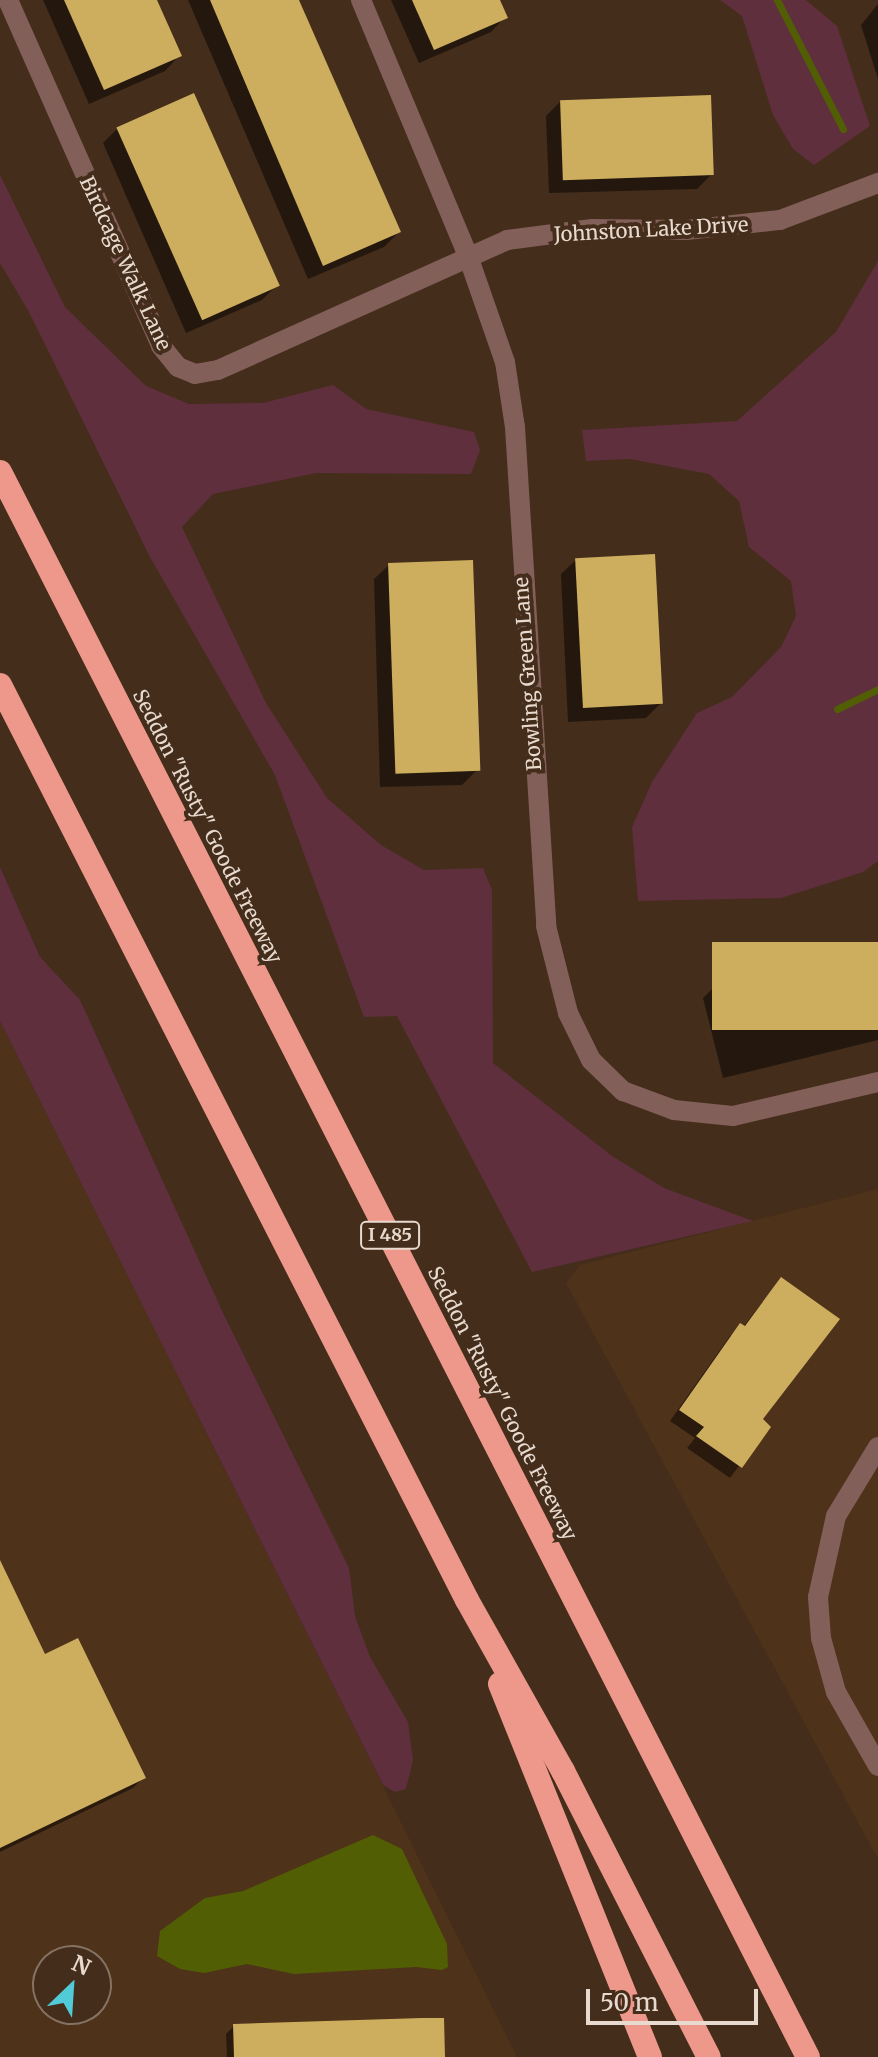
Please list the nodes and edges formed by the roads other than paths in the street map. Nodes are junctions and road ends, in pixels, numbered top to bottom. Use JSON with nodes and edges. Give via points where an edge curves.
{"nodes":[{"id":1,"x":8,"y":0,"type":"edge"},
{"id":2,"x":361,"y":0,"type":"edge"},
{"id":3,"x":878,"y":183,"type":"edge"},
{"id":4,"x":468,"y":256,"type":"junction"},
{"id":5,"x":0,"y":472,"type":"edge"},
{"id":6,"x":0,"y":685,"type":"edge"},
{"id":7,"x":878,"y":1082,"type":"edge"},
{"id":8,"x":878,"y":1447,"type":"edge"},
{"id":9,"x":467,"y":1600,"type":"junction"},
{"id":10,"x":878,"y":1766,"type":"edge"},
{"id":11,"x":780,"y":1998,"type":"junction"},
{"id":12,"x":650,"y":2057,"type":"edge"},
{"id":13,"x":709,"y":2057,"type":"edge"},
{"id":14,"x":808,"y":2057,"type":"edge"},
{"id":15,"x":818,"y":2057,"type":"edge"}],
"edges":[{"from":1,"to":4,"type":"street","name":"Birdcage Walk Lane","via":[[161,346],[178,367],[195,374],[218,370]]},
{"from":2,"to":4,"type":"street","name":"Bowling Green Lane"},
{"from":3,"to":4,"type":"street","name":"Johnston Lake Drive","via":[[780,220],[686,230],[592,229],[507,240]]},
{"from":4,"to":7,"type":"street","name":"Bowling Green Lane","via":[[505,362],[515,427],[546,926],[568,1013],[591,1060],[623,1091],[674,1110],[733,1116]]},
{"from":5,"to":11,"type":"highway","name":"Seddon \"Rusty\" Goode Freeway","number":"I 485"},
{"from":6,"to":9,"type":"highway"},
{"from":8,"to":10,"type":"street","via":[[836,1516],[818,1597],[821,1638],[836,1692]]},
{"from":9,"to":12,"type":"highway"},
{"from":9,"to":13,"type":"highway","via":[[563,1771]]},
{"from":11,"to":14,"type":"highway","name":"Seddon \"Rusty\" Goode Freeway","number":"I 485"},
{"from":11,"to":15,"type":"highway"}]}
